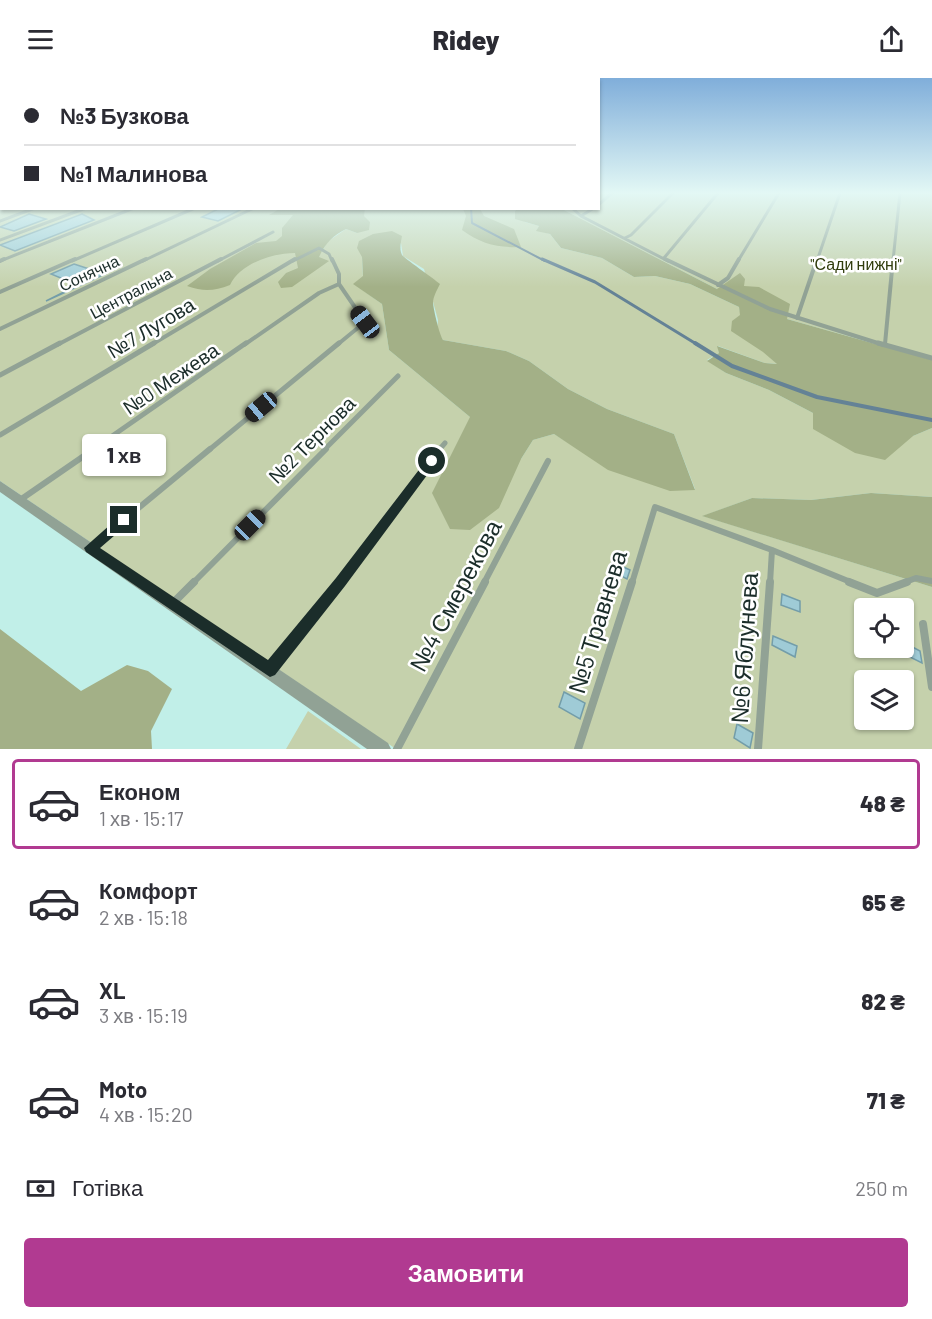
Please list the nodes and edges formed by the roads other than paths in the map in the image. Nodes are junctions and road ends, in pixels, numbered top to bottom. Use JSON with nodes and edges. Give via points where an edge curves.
{"nodes":[{"id":1,"x":42,"y":224,"type":"edge"},
{"id":2,"x":93,"y":224,"type":"edge"},
{"id":3,"x":157,"y":224,"type":"edge"},
{"id":4,"x":220,"y":224,"type":"edge"},
{"id":5,"x":598,"y":224,"type":"edge"},
{"id":6,"x":643,"y":224,"type":"edge"},
{"id":7,"x":692,"y":224,"type":"edge"},
{"id":8,"x":760,"y":224,"type":"edge"},
{"id":9,"x":829,"y":224,"type":"edge"},
{"id":10,"x":897,"y":224,"type":"edge"},
{"id":11,"x":273,"y":232,"type":"dead end"},
{"id":12,"x":625,"y":238,"type":"junction"},
{"id":13,"x":0,"y":240,"type":"edge"},
{"id":14,"x":664,"y":258,"type":"junction"},
{"id":15,"x":0,"y":261,"type":"edge"},
{"id":16,"x":339,"y":284,"type":"junction"},
{"id":17,"x":718,"y":285,"type":"junction"},
{"id":18,"x":0,"y":291,"type":"edge"},
{"id":19,"x":797,"y":318,"type":"junction"},
{"id":20,"x":0,"y":329,"type":"edge"},
{"id":21,"x":885,"y":344,"type":"junction"},
{"id":22,"x":932,"y":358,"type":"edge"},
{"id":23,"x":0,"y":375,"type":"edge"},
{"id":24,"x":398,"y":376,"type":"dead end"},
{"id":25,"x":0,"y":435,"type":"edge"},
{"id":26,"x":445,"y":443,"type":"dead end"},
{"id":27,"x":548,"y":461,"type":"dead end"},
{"id":28,"x":0,"y":486,"type":"edge"},
{"id":29,"x":20,"y":500,"type":"junction"},
{"id":30,"x":90,"y":548,"type":"junction"},
{"id":31,"x":772,"y":550,"type":"junction"},
{"id":32,"x":932,"y":581,"type":"edge"},
{"id":33,"x":172,"y":604,"type":"junction"},
{"id":34,"x":923,"y":624,"type":"dead end"},
{"id":35,"x":270,"y":670,"type":"junction"},
{"id":36,"x":932,"y":687,"type":"edge"},
{"id":37,"x":382,"y":749,"type":"edge"},
{"id":38,"x":397,"y":749,"type":"edge"},
{"id":39,"x":578,"y":749,"type":"edge"},
{"id":40,"x":758,"y":749,"type":"edge"}],
"edges":[{"from":1,"to":13,"type":"lane"},
{"from":2,"to":15,"type":"lane"},
{"from":3,"to":18,"type":"lane"},
{"from":4,"to":20,"type":"lane","name":"Сонячна"},
{"from":5,"to":12,"type":"lane"},
{"from":6,"to":12,"type":"lane"},
{"from":7,"to":14,"type":"lane"},
{"from":8,"to":17,"type":"lane","via":[[728,278]]},
{"from":9,"to":19,"type":"lane"},
{"from":10,"to":21,"type":"lane"},
{"from":11,"to":23,"type":"lane","name":"Центральна"},
{"from":12,"to":14,"type":"lane"},
{"from":14,"to":17,"type":"lane"},
{"from":16,"to":25,"type":"lane","name":"№7 Лугова","via":[[339,274],[329,254],[319,248],[306,253]]},
{"from":16,"to":29,"type":"lane","name":"№0 Межева","via":[[319,293]]},
{"from":16,"to":30,"type":"lane","via":[[365,322]]},
{"from":17,"to":19,"type":"lane"},
{"from":19,"to":21,"type":"lane"},
{"from":21,"to":22,"type":"lane"},
{"from":24,"to":33,"type":"lane","name":"№2 Тернова"},
{"from":26,"to":35,"type":"lane"},
{"from":27,"to":38,"type":"lane","name":"№4 Смерекова"},
{"from":28,"to":29,"type":"street"},
{"from":29,"to":30,"type":"street"},
{"from":30,"to":33,"type":"street"},
{"from":31,"to":32,"type":"lane","via":[[877,593],[916,578]]},
{"from":31,"to":39,"type":"lane","name":"№5 Травнева","via":[[655,507]]},
{"from":31,"to":40,"type":"lane","name":"№6 Яблунева"},
{"from":33,"to":35,"type":"street"},
{"from":34,"to":36,"type":"lane"},
{"from":35,"to":37,"type":"street"}]}
